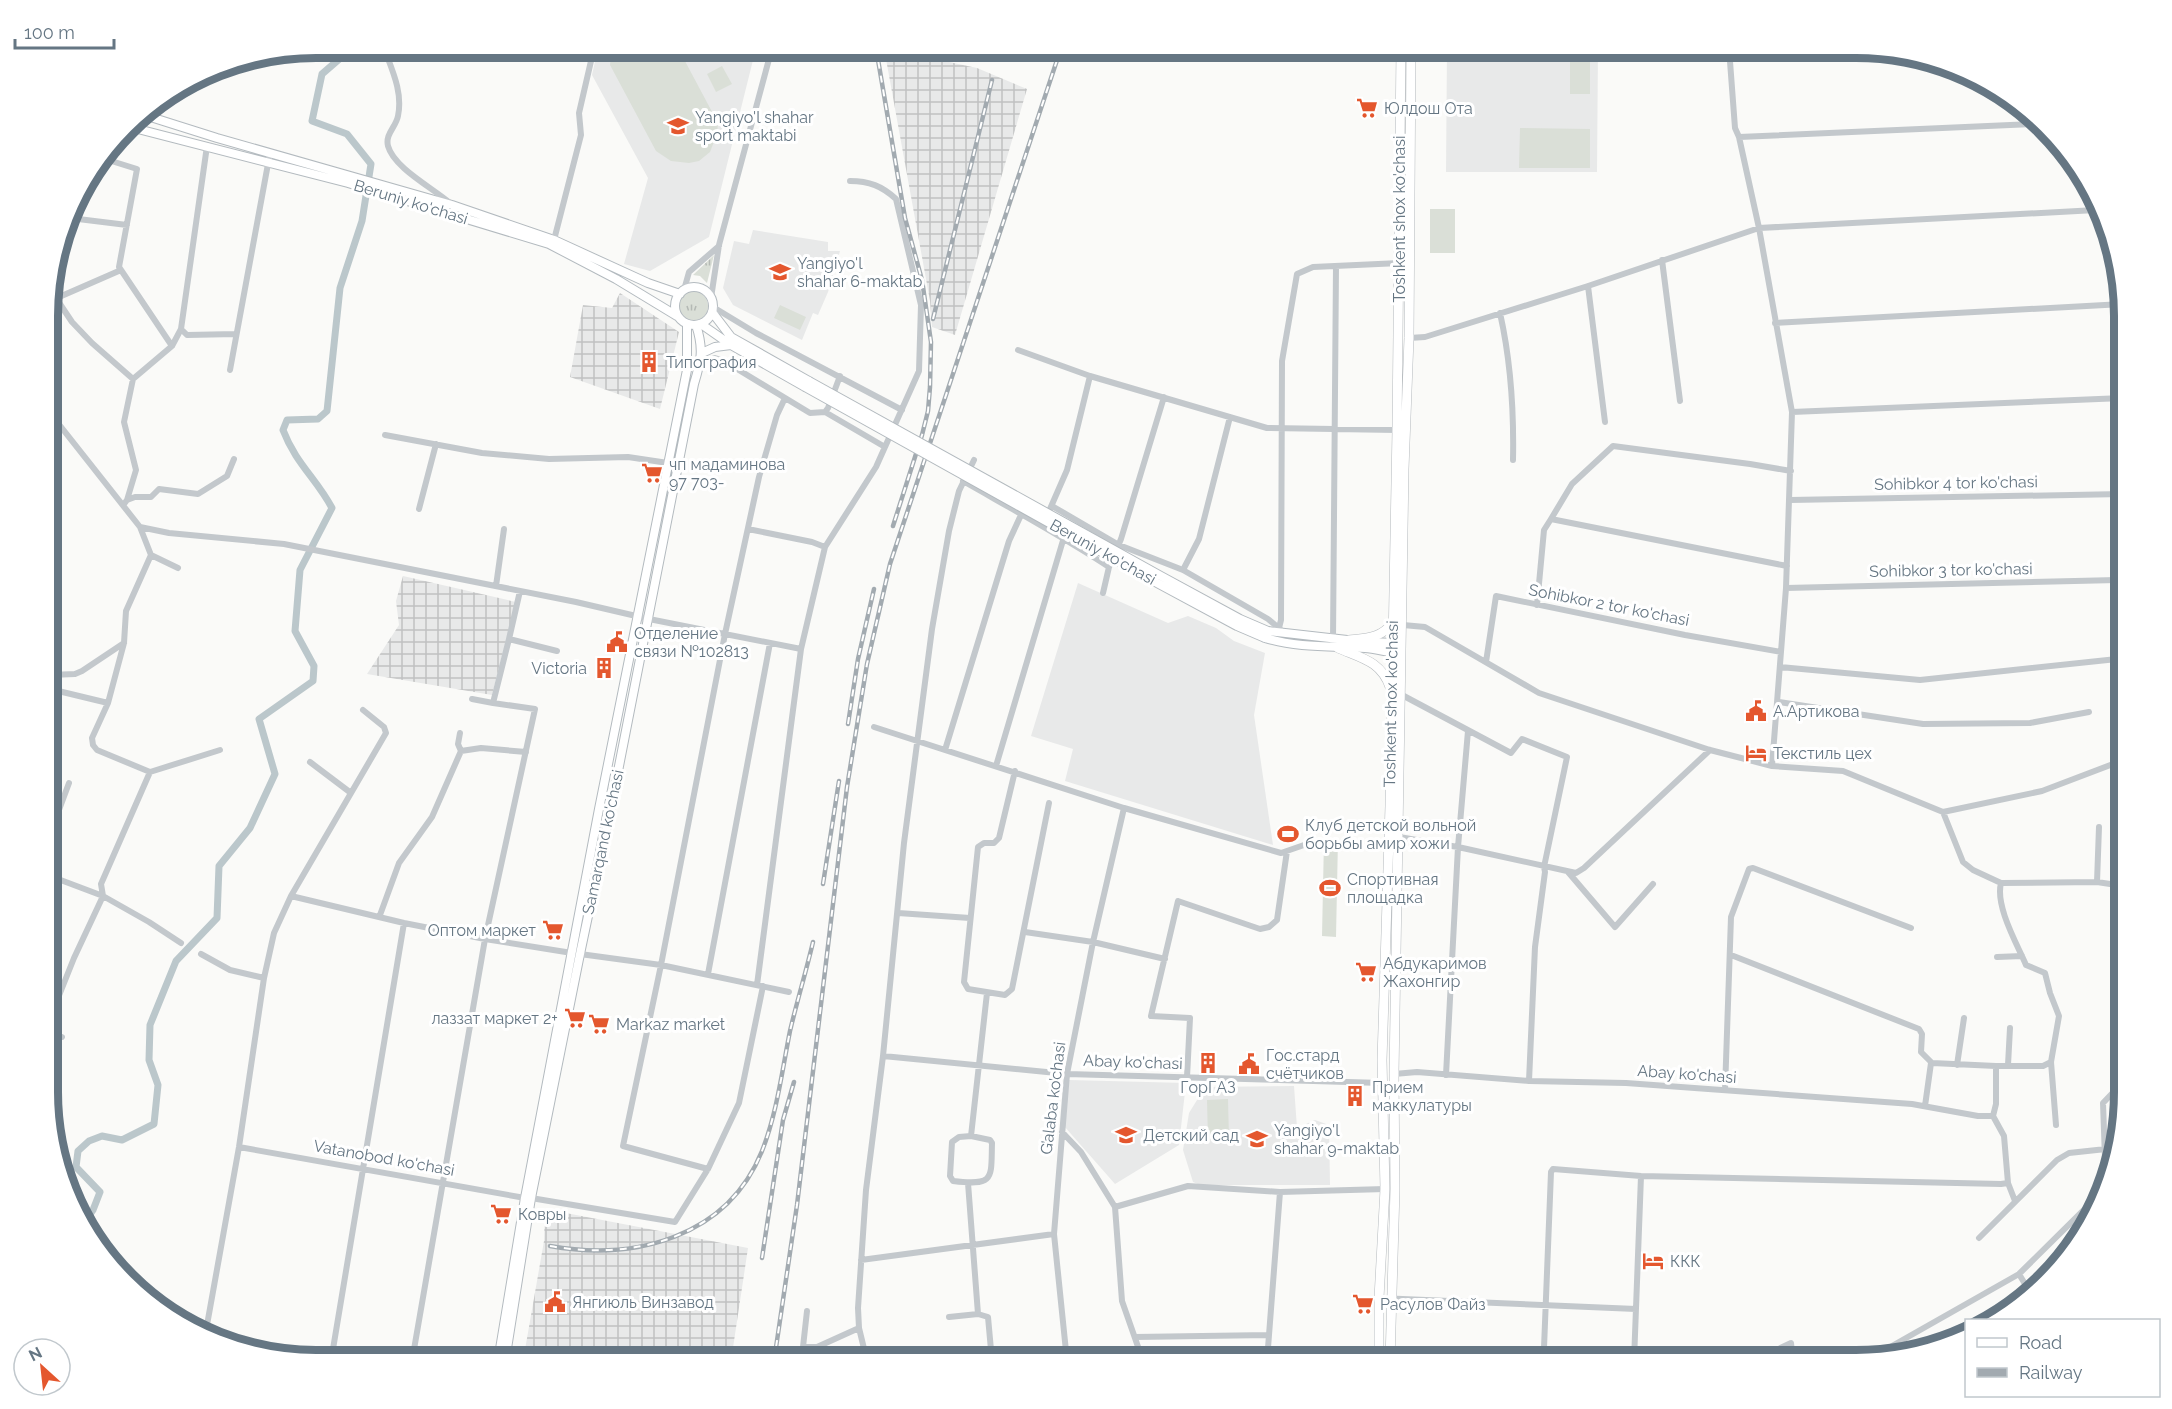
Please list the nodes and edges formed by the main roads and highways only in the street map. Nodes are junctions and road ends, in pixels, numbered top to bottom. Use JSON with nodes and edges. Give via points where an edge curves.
{"nodes":[{"id":1,"x":1401,"y":58,"type":"edge"},
{"id":2,"x":1410,"y":58,"type":"edge"},
{"id":3,"x":153,"y":118,"type":"edge"},
{"id":4,"x":164,"y":121,"type":"junction"},
{"id":5,"x":139,"y":130,"type":"edge"},
{"id":6,"x":161,"y":136,"type":"junction"},
{"id":7,"x":269,"y":158,"type":"junction"},
{"id":8,"x":451,"y":209,"type":"junction"},
{"id":9,"x":682,"y":292,"type":"junction"},
{"id":10,"x":712,"y":306,"type":"junction"},
{"id":11,"x":677,"y":316,"type":"junction"},
{"id":12,"x":695,"y":324,"type":"junction"},
{"id":13,"x":731,"y":345,"type":"junction"},
{"id":14,"x":702,"y":353,"type":"junction"},
{"id":15,"x":807,"y":384,"type":"junction"},
{"id":16,"x":1392,"y":623,"type":"junction"},
{"id":17,"x":1349,"y":640,"type":"junction"},
{"id":18,"x":1334,"y":645,"type":"junction"},
{"id":19,"x":1395,"y":650,"type":"junction"},
{"id":20,"x":1392,"y":691,"type":"junction"},
{"id":21,"x":1395,"y":807,"type":"junction"},
{"id":22,"x":576,"y":953,"type":"junction"},
{"id":23,"x":1382,"y":1079,"type":"junction"},
{"id":24,"x":1394,"y":1079,"type":"junction"},
{"id":25,"x":528,"y":1198,"type":"junction"},
{"id":26,"x":500,"y":1350,"type":"edge"},
{"id":27,"x":506,"y":1350,"type":"edge"},
{"id":28,"x":1379,"y":1350,"type":"edge"},
{"id":29,"x":1390,"y":1350,"type":"edge"}],
"edges":[{"from":1,"to":16,"type":"main road","name":"Toshkent shox ko'chasi"},
{"from":2,"to":19,"type":"main road","name":"Toshkent shox ko'chasi","via":[[1403,626],[1402,643]]},
{"from":3,"to":4,"type":"main road","name":"Beruniy ko'chasi"},
{"from":4,"to":6,"type":"main road","via":[[172,132]]},
{"from":4,"to":7,"type":"main road","name":"Beruniy ko'chasi"},
{"from":5,"to":6,"type":"main road","name":"Beruniy ko'chasi"},
{"from":6,"to":7,"type":"main road","name":"Beruniy ko'chasi"},
{"from":7,"to":8,"type":"main road","name":"Beruniy ko'chasi"},
{"from":8,"to":9,"type":"main road","name":"Beruniy ko'chasi","via":[[554,240],[637,279]]},
{"from":8,"to":11,"type":"main road","name":"Beruniy ko'chasi","via":[[549,244]]},
{"from":9,"to":10,"type":"main road","name":"Beruniy ko'chasi","via":[[690,288],[702,290]]},
{"from":9,"to":11,"type":"main road","via":[[675,304]]},
{"from":10,"to":12,"type":"main road","via":[[709,317]]},
{"from":10,"to":15,"type":"main road","name":"Beruniy ko'chasi","via":[[731,337]]},
{"from":11,"to":12,"type":"main road","name":"Beruniy ko'chasi"},
{"from":12,"to":13,"type":"main road","name":"Beruniy ko'chasi"},
{"from":12,"to":14,"type":"main road","name":"Samarqand ko'chasi"},
{"from":12,"to":22,"type":"main road","name":"Samarqand ko'chasi"},
{"from":13,"to":14,"type":"main road"},
{"from":13,"to":15,"type":"main road","name":"Beruniy ko'chasi"},
{"from":14,"to":22,"type":"main road","name":"Samarqand ko'chasi"},
{"from":15,"to":18,"type":"main road","name":"Beruniy ko'chasi","bridge":true,"via":[[1266,635]]},
{"from":16,"to":17,"type":"main road","via":[[1377,636]]},
{"from":16,"to":19,"type":"main road","name":"Toshkent shox ko'chasi"},
{"from":17,"to":18,"type":"main road","name":"Beruniy ko'chasi"},
{"from":17,"to":19,"type":"main road","name":"Beruniy ko'chasi"},
{"from":18,"to":19,"type":"main road","name":"Beruniy ko'chasi"},
{"from":18,"to":20,"type":"main road","via":[[1375,664]]},
{"from":19,"to":20,"type":"main road","name":"Toshkent shox ko'chasi"},
{"from":19,"to":21,"type":"main road","name":"Toshkent shox ko'chasi","via":[[1402,695]]},
{"from":20,"to":21,"type":"main road","name":"Toshkent shox ko'chasi"},
{"from":21,"to":23,"type":"main road","name":"Toshkent shox ko'chasi"},
{"from":21,"to":24,"type":"main road","name":"Toshkent shox ko'chasi","via":[[1399,837]]},
{"from":22,"to":25,"type":"main road","name":"Samarqand ko'chasi"},
{"from":23,"to":24,"type":"main road"},
{"from":23,"to":28,"type":"main road","name":"Toshkent shox ko'chasi","via":[[1385,1189]]},
{"from":24,"to":29,"type":"main road"},
{"from":25,"to":26,"type":"main road","name":"Samarqand ko'chasi"},
{"from":25,"to":27,"type":"main road","name":"Samarqand ko'chasi"}]}
